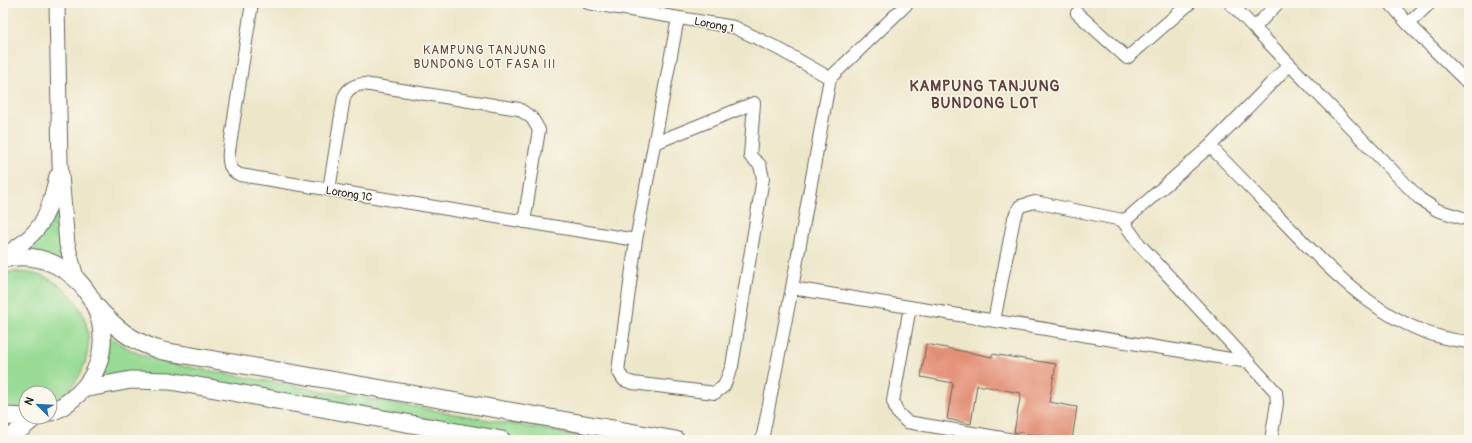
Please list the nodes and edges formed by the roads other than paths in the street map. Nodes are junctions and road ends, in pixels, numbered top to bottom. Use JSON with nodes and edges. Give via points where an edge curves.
{"nodes":[{"id":1,"x":56,"y":3,"type":"edge"},
{"id":2,"x":252,"y":3,"type":"edge"},
{"id":3,"x":588,"y":3,"type":"edge"},
{"id":4,"x":908,"y":3,"type":"edge"},
{"id":5,"x":1190,"y":3,"type":"edge"},
{"id":6,"x":1230,"y":3,"type":"edge"},
{"id":7,"x":1278,"y":3,"type":"edge"},
{"id":8,"x":1390,"y":3,"type":"edge"},
{"id":9,"x":1430,"y":3,"type":"edge"},
{"id":10,"x":1077,"y":13,"type":"dead end"},
{"id":11,"x":678,"y":18,"type":"junction"},
{"id":12,"x":1408,"y":24,"type":"junction"},
{"id":13,"x":1254,"y":28,"type":"junction"},
{"id":14,"x":1290,"y":64,"type":"junction"},
{"id":15,"x":830,"y":78,"type":"junction"},
{"id":16,"x":1469,"y":84,"type":"edge"},
{"id":17,"x":655,"y":143,"type":"junction"},
{"id":18,"x":1210,"y":146,"type":"junction"},
{"id":19,"x":60,"y":164,"type":"junction"},
{"id":20,"x":329,"y":190,"type":"junction"},
{"id":21,"x":1122,"y":220,"type":"junction"},
{"id":22,"x":1469,"y":220,"type":"edge"},
{"id":23,"x":524,"y":222,"type":"junction"},
{"id":24,"x":636,"y":240,"type":"junction"},
{"id":25,"x":3,"y":258,"type":"edge"},
{"id":26,"x":76,"y":278,"type":"junction"},
{"id":27,"x":792,"y":288,"type":"junction"},
{"id":28,"x":95,"y":305,"type":"junction"},
{"id":29,"x":910,"y":307,"type":"junction"},
{"id":30,"x":994,"y":320,"type":"junction"},
{"id":31,"x":1469,"y":342,"type":"edge"},
{"id":32,"x":1249,"y":362,"type":"junction"},
{"id":33,"x":83,"y":389,"type":"junction"},
{"id":34,"x":58,"y":408,"type":"edge"},
{"id":35,"x":3,"y":416,"type":"edge"},
{"id":36,"x":18,"y":416,"type":"edge"},
{"id":37,"x":24,"y":425,"type":"edge"},
{"id":38,"x":8,"y":440,"type":"edge"},
{"id":39,"x":502,"y":440,"type":"edge"},
{"id":40,"x":676,"y":440,"type":"edge"},
{"id":41,"x":762,"y":440,"type":"edge"},
{"id":42,"x":1014,"y":440,"type":"edge"},
{"id":43,"x":1272,"y":440,"type":"edge"}],
"edges":[{"from":1,"to":19,"type":"street"},
{"from":2,"to":20,"type":"street","name":"Lorong 1C","via":[[229,151],[229,166],[240,175]]},
{"from":3,"to":11,"type":"street","name":"Lorong 1"},
{"from":4,"to":15,"type":"street"},
{"from":5,"to":10,"type":"street","via":[[1126,58]]},
{"from":6,"to":13,"type":"street"},
{"from":7,"to":13,"type":"street"},
{"from":8,"to":12,"type":"street"},
{"from":9,"to":12,"type":"street"},
{"from":11,"to":15,"type":"street","name":"Lorong 1","via":[[734,28],[777,48]]},
{"from":11,"to":17,"type":"street"},
{"from":12,"to":16,"type":"street"},
{"from":13,"to":14,"type":"street"},
{"from":14,"to":18,"type":"street"},
{"from":14,"to":22,"type":"street","via":[[1420,199],[1437,210]]},
{"from":15,"to":27,"type":"street"},
{"from":17,"to":24,"type":"street"},
{"from":17,"to":24,"type":"street","via":[[754,103],[750,156],[760,165],[763,178],[732,366],[721,391],[715,393],[632,383],[620,376],[618,365]]},
{"from":18,"to":21,"type":"street","via":[[1135,213]]},
{"from":18,"to":31,"type":"street","via":[[1321,260],[1360,295],[1395,317],[1427,332]]},
{"from":19,"to":25,"type":"street","via":[[45,218],[33,234]]},
{"from":19,"to":26,"type":"street","via":[[67,244]]},
{"from":20,"to":23,"type":"street","name":"Lorong 1C"},
{"from":20,"to":23,"type":"street","via":[[344,97],[354,86],[364,84],[520,109],[536,122],[539,130]]},
{"from":21,"to":30,"type":"street","via":[[1035,202],[1020,206],[1014,218]]},
{"from":21,"to":32,"type":"street","via":[[1140,245]]},
{"from":23,"to":24,"type":"street","name":"Lorong 1C"},
{"from":25,"to":26,"type":"main road","via":[[29,257],[46,260],[62,267]]},
{"from":26,"to":28,"type":"main road","via":[[87,290]]},
{"from":27,"to":29,"type":"street"},
{"from":27,"to":41,"type":"street"},
{"from":28,"to":33,"type":"main road","via":[[101,326],[101,348],[95,370]]},
{"from":28,"to":40,"type":"main road","via":[[125,334],[163,351]]},
{"from":29,"to":30,"type":"street"},
{"from":29,"to":42,"type":"street","via":[[893,400],[897,412],[907,422]]},
{"from":30,"to":32,"type":"street"},
{"from":32,"to":43,"type":"street","via":[[1272,386],[1277,395]]},
{"from":33,"to":34,"type":"main road","via":[[70,402]]},
{"from":33,"to":39,"type":"main road","via":[[131,380],[170,381]]},
{"from":35,"to":36,"type":"main road"},
{"from":37,"to":38,"type":"main road"}]}
